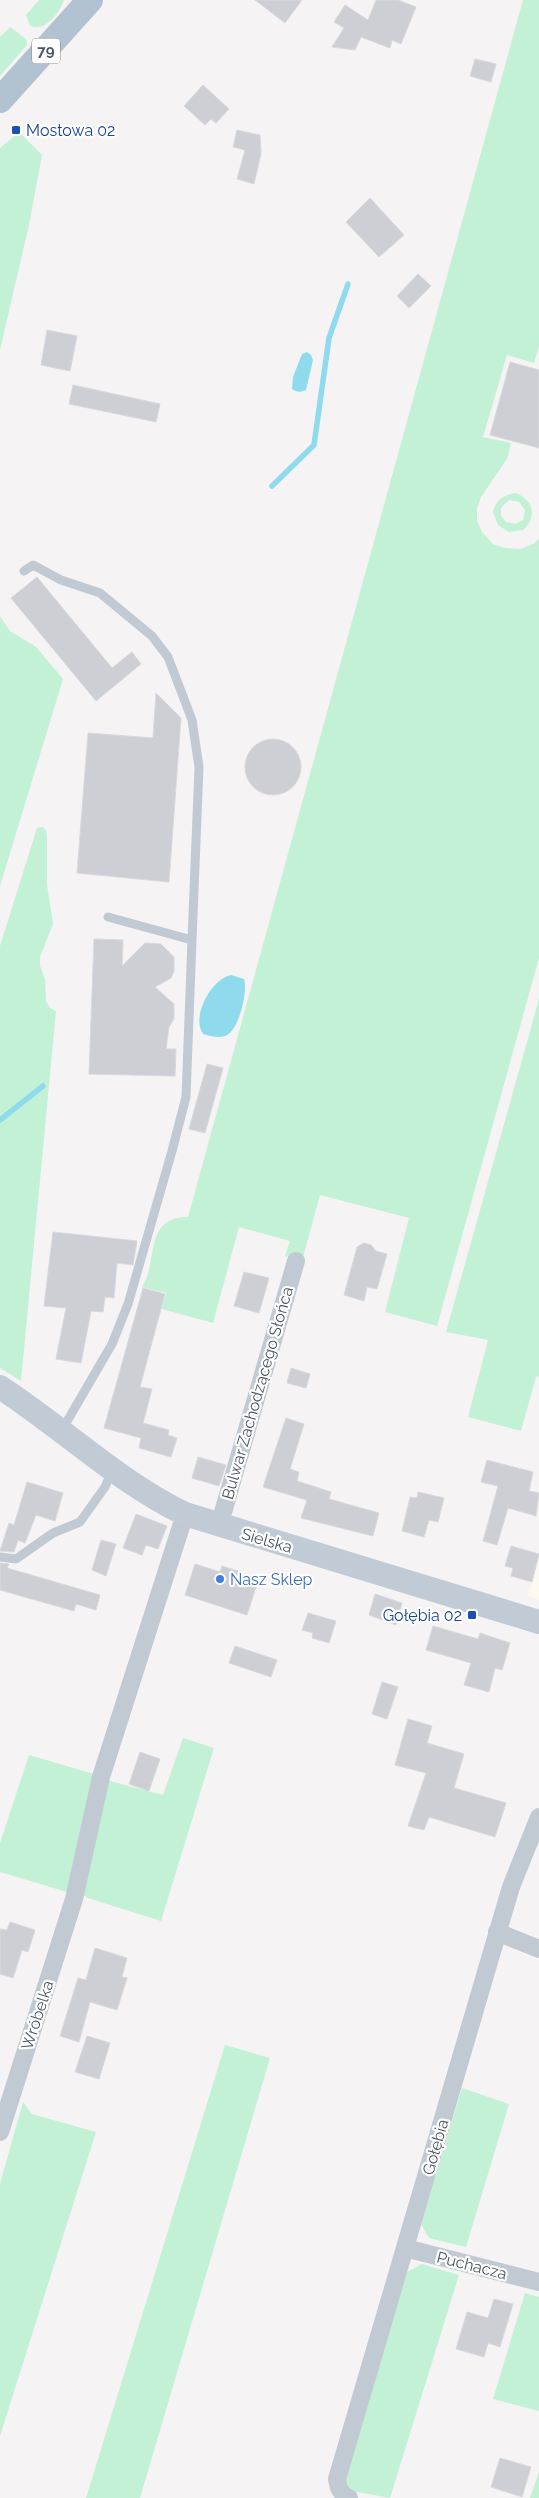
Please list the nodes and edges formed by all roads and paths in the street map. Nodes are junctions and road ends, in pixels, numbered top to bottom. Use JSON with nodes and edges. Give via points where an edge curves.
{"nodes":[{"id":1,"x":87,"y":1,"type":"edge"},
{"id":2,"x":0,"y":100,"type":"edge"},
{"id":3,"x":24,"y":571,"type":"dead end"},
{"id":4,"x":108,"y":917,"type":"dead end"},
{"id":5,"x":192,"y":940,"type":"junction"},
{"id":6,"x":296,"y":1260,"type":"dead end"},
{"id":7,"x":0,"y":1387,"type":"edge"},
{"id":8,"x":62,"y":1430,"type":"junction"},
{"id":9,"x":113,"y":1471,"type":"junction"},
{"id":10,"x":186,"y":1514,"type":"junction"},
{"id":11,"x":220,"y":1526,"type":"junction"},
{"id":12,"x":0,"y":1557,"type":"edge"},
{"id":13,"x":539,"y":1622,"type":"edge"},
{"id":14,"x":539,"y":1817,"type":"edge"},
{"id":15,"x":497,"y":1932,"type":"junction"},
{"id":16,"x":539,"y":1949,"type":"edge"},
{"id":17,"x":0,"y":2132,"type":"edge"},
{"id":18,"x":405,"y":2248,"type":"junction"},
{"id":19,"x":539,"y":2282,"type":"edge"},
{"id":20,"x":349,"y":2498,"type":"edge"}],
"edges":[{"from":1,"to":2,"type":"main road","number":"79"},
{"from":3,"to":5,"type":"lane","via":[[34,565],[61,580],[100,594],[152,636],[168,657],[192,720],[199,767]]},
{"from":4,"to":5,"type":"lane"},
{"from":5,"to":8,"type":"lane","via":[[186,1097],[172,1151],[128,1304],[112,1344]]},
{"from":6,"to":11,"type":"street","name":"Bulwar Zachodzącego Słońca"},
{"from":7,"to":8,"type":"street","name":"Sielska"},
{"from":8,"to":9,"type":"street","name":"Sielska"},
{"from":9,"to":10,"type":"street","name":"Sielska"},
{"from":9,"to":12,"type":"lane","via":[[80,1522],[53,1533],[16,1559]]},
{"from":10,"to":11,"type":"street","name":"Sielska"},
{"from":10,"to":17,"type":"street","name":"Wróbelka","via":[[101,1777],[74,1899]]},
{"from":11,"to":13,"type":"street","name":"Sielska"},
{"from":14,"to":15,"type":"street","name":"Gołębia","via":[[524,1850]]},
{"from":15,"to":16,"type":"street"},
{"from":15,"to":18,"type":"street","name":"Gołębia"},
{"from":18,"to":19,"type":"street","name":"Puchacza"},
{"from":18,"to":20,"type":"street","name":"Gołębia","via":[[337,2479],[339,2488]]}]}
